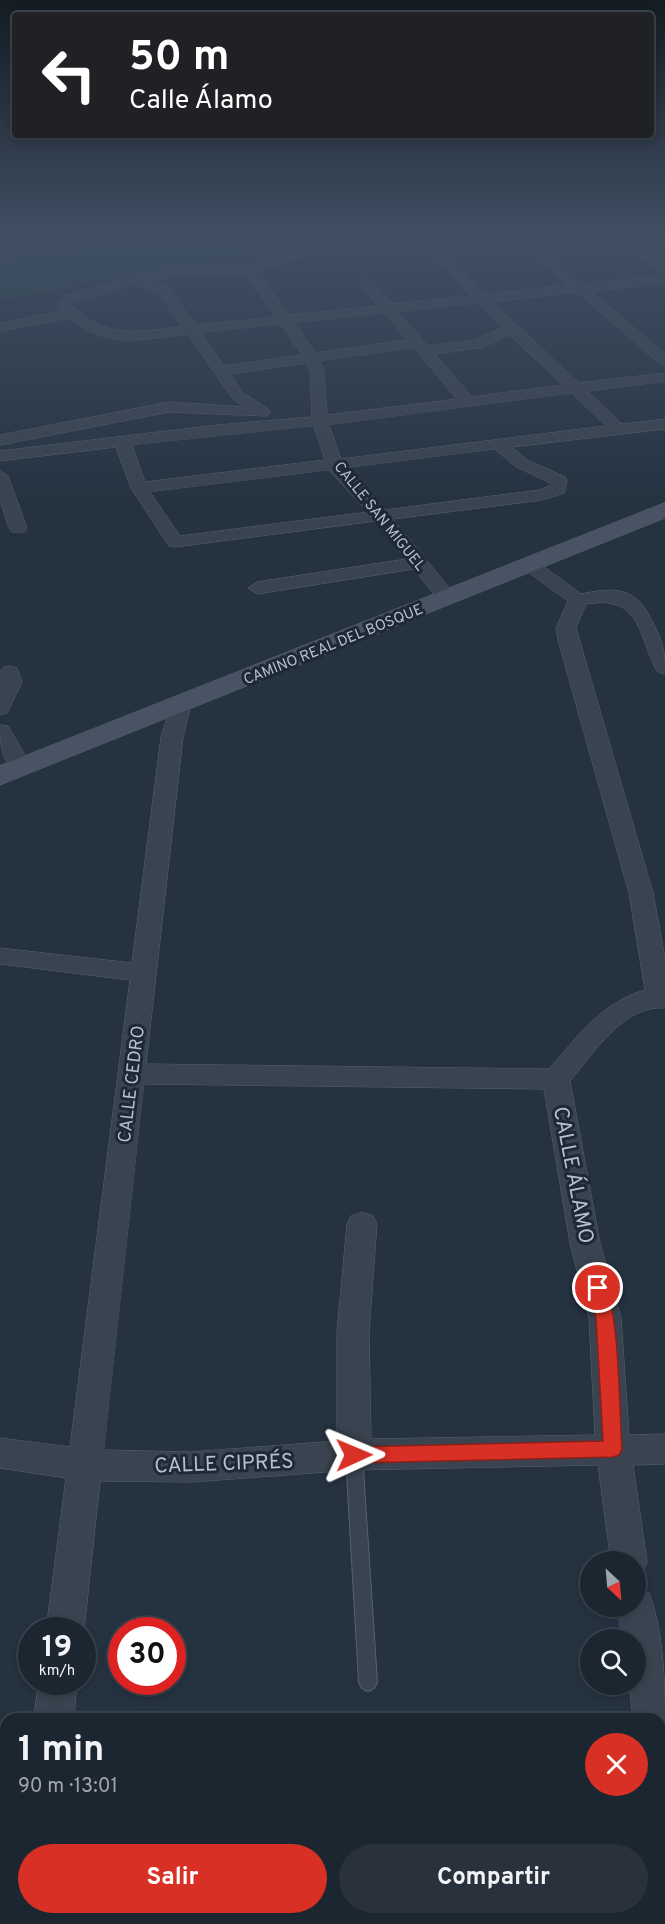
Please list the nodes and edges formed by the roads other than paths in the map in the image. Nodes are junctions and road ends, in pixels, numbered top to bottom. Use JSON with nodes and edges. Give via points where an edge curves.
{"nodes":[{"id":1,"x":92,"y":325,"type":"edge"},
{"id":2,"x":189,"y":325,"type":"edge"},
{"id":3,"x":241,"y":325,"type":"edge"},
{"id":4,"x":288,"y":325,"type":"edge"},
{"id":5,"x":401,"y":325,"type":"edge"},
{"id":6,"x":509,"y":325,"type":"edge"},
{"id":7,"x":622,"y":325,"type":"edge"},
{"id":8,"x":513,"y":328,"type":"junction"},
{"id":9,"x":194,"y":331,"type":"junction"},
{"id":10,"x":421,"y":347,"type":"junction"},
{"id":11,"x":312,"y":357,"type":"junction"},
{"id":12,"x":665,"y":361,"type":"edge"},
{"id":13,"x":218,"y":371,"type":"junction"},
{"id":14,"x":665,"y":377,"type":"edge"},
{"id":15,"x":578,"y":389,"type":"junction"},
{"id":16,"x":237,"y":395,"type":"junction"},
{"id":17,"x":469,"y":403,"type":"junction"},
{"id":18,"x":199,"y":409,"type":"junction"},
{"id":19,"x":264,"y":413,"type":"junction"},
{"id":20,"x":320,"y":422,"type":"junction"},
{"id":21,"x":290,"y":423,"type":"junction"},
{"id":22,"x":665,"y":424,"type":"edge"},
{"id":23,"x":218,"y":430,"type":"junction"},
{"id":24,"x":620,"y":431,"type":"junction"},
{"id":25,"x":0,"y":440,"type":"edge"},
{"id":26,"x":122,"y":441,"type":"junction"},
{"id":27,"x":501,"y":446,"type":"junction"},
{"id":28,"x":0,"y":456,"type":"edge"},
{"id":29,"x":335,"y":466,"type":"junction"},
{"id":30,"x":0,"y":476,"type":"edge"},
{"id":31,"x":139,"y":488,"type":"junction"},
{"id":32,"x":665,"y":510,"type":"edge"},
{"id":33,"x":380,"y":515,"type":"junction"},
{"id":34,"x":18,"y":528,"type":"dead end"},
{"id":35,"x":419,"y":563,"type":"junction"},
{"id":36,"x":530,"y":565,"type":"junction"},
{"id":37,"x":257,"y":588,"type":"dead end"},
{"id":38,"x":447,"y":598,"type":"junction"},
{"id":39,"x":578,"y":600,"type":"junction"},
{"id":40,"x":665,"y":668,"type":"edge"},
{"id":41,"x":10,"y":672,"type":"dead end"},
{"id":42,"x":181,"y":705,"type":"junction"},
{"id":43,"x":0,"y":709,"type":"edge"},
{"id":44,"x":0,"y":730,"type":"edge"},
{"id":45,"x":11,"y":772,"type":"edge"},
{"id":46,"x":0,"y":956,"type":"edge"},
{"id":47,"x":144,"y":974,"type":"junction"},
{"id":48,"x":662,"y":998,"type":"edge"},
{"id":49,"x":132,"y":1074,"type":"junction"},
{"id":50,"x":556,"y":1079,"type":"junction"},
{"id":51,"x":362,"y":1224,"type":"dead end"},
{"id":52,"x":613,"y":1449,"type":"junction"},
{"id":53,"x":665,"y":1449,"type":"edge"},
{"id":54,"x":0,"y":1453,"type":"edge"},
{"id":55,"x":354,"y":1455,"type":"junction"},
{"id":56,"x":86,"y":1465,"type":"junction"},
{"id":57,"x":627,"y":1551,"type":"edge"},
{"id":58,"x":67,"y":1617,"type":"edge"},
{"id":59,"x":638,"y":1617,"type":"edge"},
{"id":60,"x":368,"y":1682,"type":"dead end"},
{"id":61,"x":57,"y":1695,"type":"edge"},
{"id":62,"x":55,"y":1713,"type":"edge"},
{"id":63,"x":652,"y":1713,"type":"edge"}],
"edges":[{"from":1,"to":9,"type":"street","via":[[111,337]]},
{"from":2,"to":9,"type":"street"},
{"from":3,"to":9,"type":"street"},
{"from":4,"to":11,"type":"street","name":"CALLE SAN MIGUEL"},
{"from":5,"to":10,"type":"street"},
{"from":6,"to":8,"type":"street"},
{"from":7,"to":12,"type":"street"},
{"from":8,"to":10,"type":"street","via":[[478,344]]},
{"from":8,"to":15,"type":"street"},
{"from":9,"to":13,"type":"street"},
{"from":10,"to":11,"type":"street"},
{"from":10,"to":17,"type":"street"},
{"from":11,"to":13,"type":"street"},
{"from":11,"to":20,"type":"street","name":"CALLE SAN MIGUEL","via":[[317,371]]},
{"from":13,"to":16,"type":"street"},
{"from":14,"to":15,"type":"street"},
{"from":15,"to":17,"type":"street"},
{"from":15,"to":24,"type":"street"},
{"from":16,"to":18,"type":"street","via":[[203,404]]},
{"from":16,"to":19,"type":"street"},
{"from":17,"to":20,"type":"street"},
{"from":18,"to":19,"type":"street"},
{"from":18,"to":23,"type":"street"},
{"from":18,"to":25,"type":"street","via":[[170,408]]},
{"from":19,"to":21,"type":"street"},
{"from":20,"to":21,"type":"street"},
{"from":20,"to":29,"type":"street","name":"CALLE SAN MIGUEL"},
{"from":21,"to":23,"type":"street"},
{"from":22,"to":24,"type":"street"},
{"from":23,"to":26,"type":"street"},
{"from":24,"to":27,"type":"street"},
{"from":26,"to":28,"type":"street"},
{"from":26,"to":31,"type":"street"},
{"from":27,"to":29,"type":"street"},
{"from":27,"to":33,"type":"street","via":[[521,463],[559,481],[558,489],[542,495]]},
{"from":29,"to":31,"type":"street"},
{"from":29,"to":33,"type":"street","name":"CALLE SAN MIGUEL"},
{"from":30,"to":34,"type":"street"},
{"from":31,"to":33,"type":"street","via":[[175,542]]},
{"from":32,"to":36,"type":"street","name":"CAMINO REAL DEL BOSQUE"},
{"from":33,"to":35,"type":"street","name":"CALLE SAN MIGUEL"},
{"from":35,"to":37,"type":"street"},
{"from":35,"to":38,"type":"street","name":"CALLE SAN MIGUEL"},
{"from":36,"to":38,"type":"street","name":"CAMINO REAL DEL BOSQUE"},
{"from":36,"to":39,"type":"street"},
{"from":38,"to":42,"type":"street","name":"CAMINO REAL DEL BOSQUE"},
{"from":39,"to":40,"type":"street","via":[[617,596],[636,606]]},
{"from":39,"to":48,"type":"street","via":[[566,628],[641,893]]},
{"from":41,"to":43,"type":"street","via":[[12,682]]},
{"from":42,"to":45,"type":"street","name":"CAMINO REAL DEL BOSQUE"},
{"from":42,"to":47,"type":"street","name":"CALLE CEDRO","via":[[172,737]]},
{"from":44,"to":45,"type":"street"},
{"from":46,"to":47,"type":"street"},
{"from":47,"to":49,"type":"street","name":"CALLE CEDRO"},
{"from":48,"to":50,"type":"street","via":[[642,999],[609,1019]]},
{"from":49,"to":50,"type":"street"},
{"from":49,"to":56,"type":"street","name":"CALLE CEDRO"},
{"from":50,"to":52,"type":"street","name":"CALLE ÁLAMO","via":[[585,1243],[605,1318]]},
{"from":51,"to":55,"type":"street","via":[[353,1332]]},
{"from":52,"to":53,"type":"street","name":"CALLE CIPRÉS"},
{"from":52,"to":55,"type":"street","name":"CALLE CIPRÉS"},
{"from":52,"to":57,"type":"street","name":"CALLE ÁLAMO"},
{"from":54,"to":56,"type":"street","name":"CALLE CIPRÉS"},
{"from":55,"to":56,"type":"street","name":"CALLE CIPRÉS","via":[[191,1467]]},
{"from":55,"to":60,"type":"lane"},
{"from":56,"to":58,"type":"street","name":"CALLE CEDRO"},
{"from":59,"to":63,"type":"street"},
{"from":61,"to":62,"type":"street"}]}
